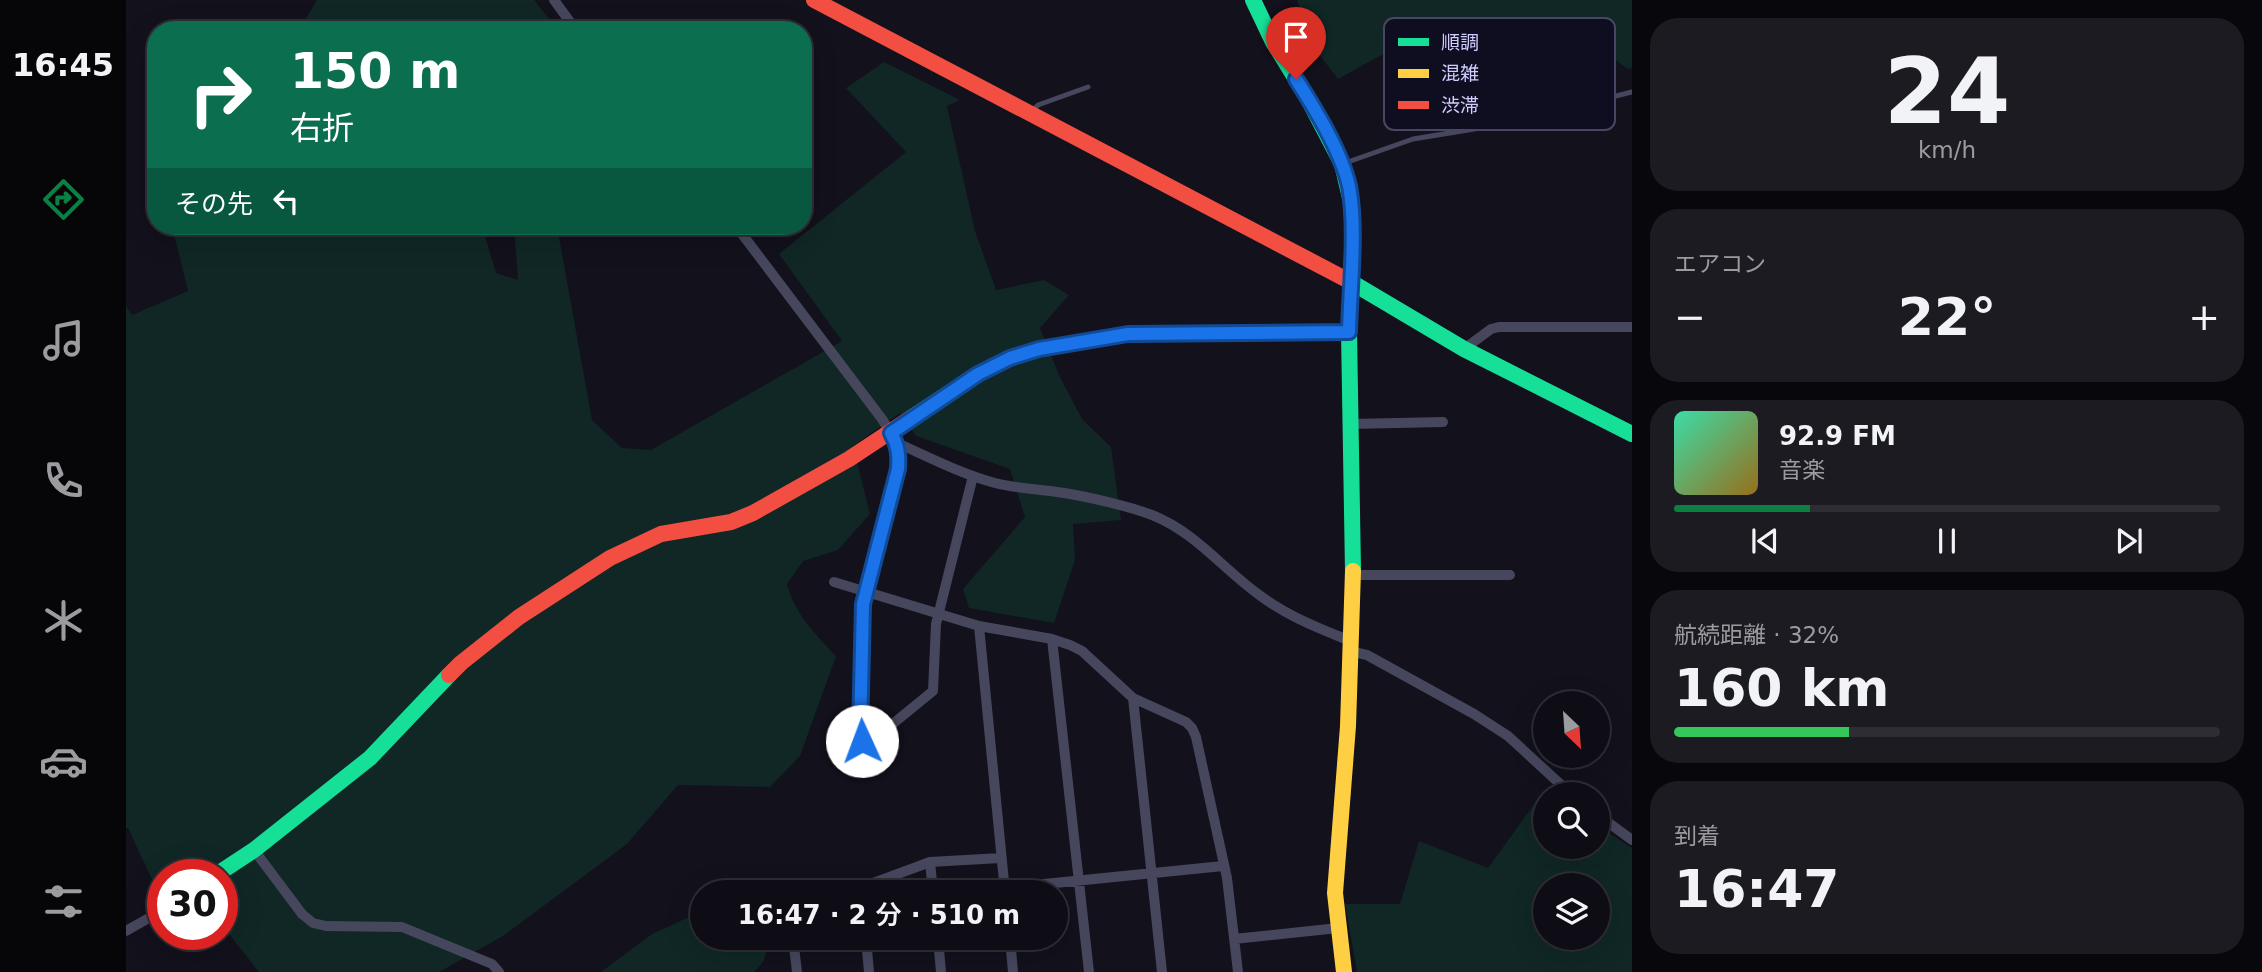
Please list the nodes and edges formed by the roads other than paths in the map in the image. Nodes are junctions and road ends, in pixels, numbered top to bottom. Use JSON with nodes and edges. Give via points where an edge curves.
{"nodes":[{"id":1,"x":554,"y":0,"type":"edge"},
{"id":2,"x":814,"y":0,"type":"edge"},
{"id":3,"x":1254,"y":0,"type":"edge"},
{"id":4,"x":569,"y":21,"type":"edge"},
{"id":5,"x":1088,"y":87,"type":"dead end"},
{"id":6,"x":1632,"y":92,"type":"edge"},
{"id":7,"x":1615,"y":96,"type":"edge"},
{"id":8,"x":1029,"y":114,"type":"junction"},
{"id":9,"x":1468,"y":130,"type":"edge"},
{"id":10,"x":1342,"y":164,"type":"junction"},
{"id":11,"x":743,"y":235,"type":"edge"},
{"id":12,"x":1350,"y":281,"type":"junction"},
{"id":13,"x":1632,"y":327,"type":"edge"},
{"id":14,"x":1349,"y":332,"type":"junction"},
{"id":15,"x":1464,"y":349,"type":"junction"},
{"id":16,"x":1443,"y":422,"type":"dead end"},
{"id":17,"x":1350,"y":424,"type":"junction"},
{"id":18,"x":1632,"y":434,"type":"edge"},
{"id":19,"x":894,"y":438,"type":"junction"},
{"id":20,"x":973,"y":476,"type":"junction"},
{"id":21,"x":1353,"y":575,"type":"junction"},
{"id":22,"x":1510,"y":575,"type":"dead end"},
{"id":23,"x":834,"y":582,"type":"dead end"},
{"id":24,"x":866,"y":591,"type":"junction"},
{"id":25,"x":939,"y":615,"type":"junction"},
{"id":26,"x":979,"y":626,"type":"junction"},
{"id":27,"x":1052,"y":639,"type":"junction"},
{"id":28,"x":1349,"y":644,"type":"junction"},
{"id":29,"x":1133,"y":698,"type":"junction"},
{"id":30,"x":1558,"y":782,"type":"edge"},
{"id":31,"x":1610,"y":824,"type":"edge"},
{"id":32,"x":1632,"y":840,"type":"edge"},
{"id":33,"x":254,"y":850,"type":"junction"},
{"id":34,"x":1001,"y":858,"type":"junction"},
{"id":35,"x":238,"y":861,"type":"edge"},
{"id":36,"x":930,"y":862,"type":"junction"},
{"id":37,"x":1223,"y":866,"type":"junction"},
{"id":38,"x":1152,"y":872,"type":"junction"},
{"id":39,"x":887,"y":880,"type":"edge"},
{"id":40,"x":932,"y":880,"type":"edge"},
{"id":41,"x":1004,"y":880,"type":"edge"},
{"id":42,"x":1079,"y":880,"type":"junction"},
{"id":43,"x":1068,"y":881,"type":"edge"},
{"id":44,"x":147,"y":919,"type":"edge"},
{"id":45,"x":1338,"y":928,"type":"junction"},
{"id":46,"x":126,"y":931,"type":"edge"},
{"id":47,"x":1234,"y":939,"type":"junction"},
{"id":48,"x":794,"y":950,"type":"edge"},
{"id":49,"x":867,"y":950,"type":"edge"},
{"id":50,"x":939,"y":950,"type":"edge"},
{"id":51,"x":1011,"y":950,"type":"edge"},
{"id":52,"x":499,"y":972,"type":"edge"},
{"id":53,"x":797,"y":972,"type":"edge"},
{"id":54,"x":869,"y":972,"type":"edge"},
{"id":55,"x":941,"y":972,"type":"edge"},
{"id":56,"x":1013,"y":972,"type":"edge"},
{"id":57,"x":1089,"y":972,"type":"edge"},
{"id":58,"x":1162,"y":972,"type":"edge"},
{"id":59,"x":1238,"y":972,"type":"edge"},
{"id":60,"x":1344,"y":972,"type":"edge"}],
"edges":[{"from":1,"to":4,"type":"street"},
{"from":2,"to":8,"type":"street"},
{"from":3,"to":10,"type":"street"},
{"from":5,"to":8,"type":"lane","via":[[1038,105]]},
{"from":6,"to":7,"type":"lane"},
{"from":8,"to":12,"type":"street"},
{"from":9,"to":10,"type":"lane","via":[[1413,139]]},
{"from":10,"to":12,"type":"street","via":[[1351,212]]},
{"from":11,"to":19,"type":"street"},
{"from":12,"to":14,"type":"street"},
{"from":12,"to":15,"type":"street"},
{"from":13,"to":15,"type":"street","via":[[1499,327]]},
{"from":14,"to":17,"type":"street"},
{"from":14,"to":19,"type":"street","via":[[1128,334],[1039,349],[978,374]]},
{"from":15,"to":18,"type":"street"},
{"from":16,"to":17,"type":"street"},
{"from":17,"to":21,"type":"street"},
{"from":19,"to":20,"type":"street"},
{"from":19,"to":24,"type":"street","via":[[898,469]]},
{"from":19,"to":33,"type":"street","via":[[753,513],[731,522],[661,534],[581,575],[461,663],[370,758]]},
{"from":20,"to":25,"type":"street"},
{"from":20,"to":28,"type":"street","via":[[1149,514],[1192,538],[1274,605]]},
{"from":21,"to":22,"type":"street"},
{"from":21,"to":28,"type":"street"},
{"from":23,"to":24,"type":"street"},
{"from":24,"to":25,"type":"street"},
{"from":24,"to":25,"type":"street","via":[[860,733],[866,743],[933,691]]},
{"from":25,"to":26,"type":"street"},
{"from":26,"to":27,"type":"street"},
{"from":26,"to":34,"type":"street"},
{"from":27,"to":29,"type":"street","via":[[1082,651]]},
{"from":27,"to":42,"type":"street"},
{"from":28,"to":30,"type":"street","via":[[1508,736]]},
{"from":28,"to":45,"type":"street","via":[[1348,726],[1335,877]]},
{"from":29,"to":37,"type":"street","via":[[1192,728]]},
{"from":29,"to":38,"type":"street"},
{"from":31,"to":32,"type":"street"},
{"from":33,"to":35,"type":"street"},
{"from":33,"to":52,"type":"street","via":[[313,923],[402,926],[492,964]]},
{"from":34,"to":36,"type":"street"},
{"from":34,"to":41,"type":"street"},
{"from":36,"to":39,"type":"street"},
{"from":36,"to":40,"type":"street"},
{"from":37,"to":38,"type":"street"},
{"from":37,"to":47,"type":"street"},
{"from":38,"to":42,"type":"street"},
{"from":38,"to":58,"type":"street"},
{"from":42,"to":43,"type":"street"},
{"from":42,"to":57,"type":"street"},
{"from":44,"to":46,"type":"street"},
{"from":45,"to":47,"type":"street"},
{"from":45,"to":60,"type":"street"},
{"from":47,"to":59,"type":"street"},
{"from":48,"to":53,"type":"street"},
{"from":49,"to":54,"type":"street"},
{"from":50,"to":55,"type":"street"},
{"from":51,"to":56,"type":"street"}]}
